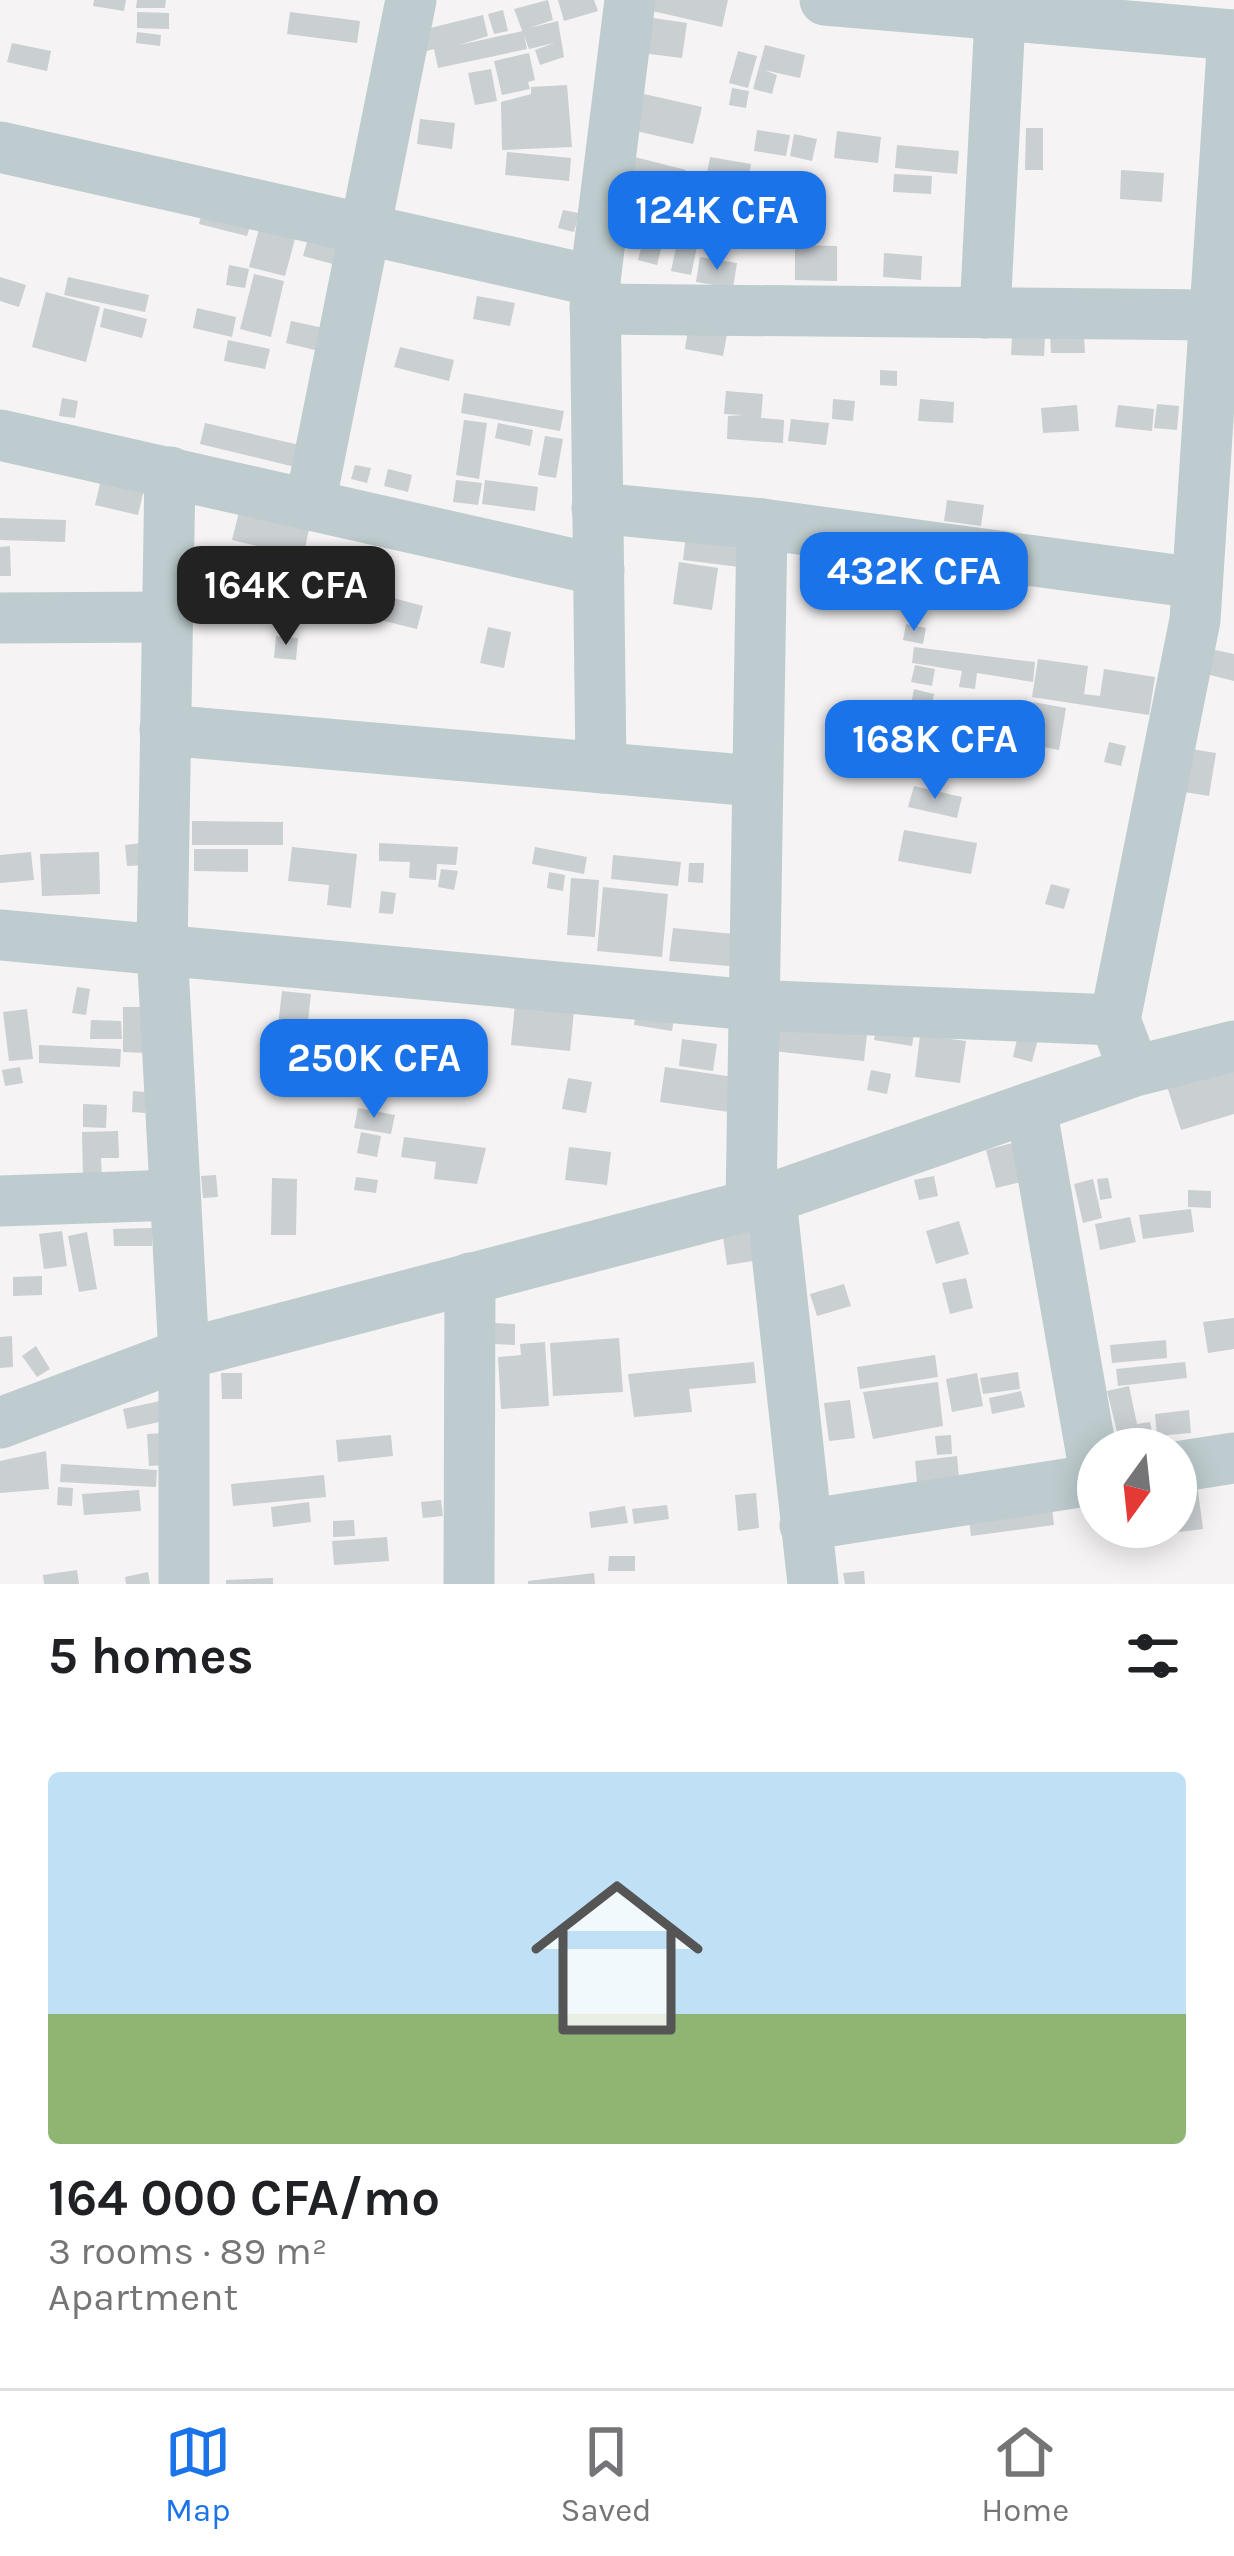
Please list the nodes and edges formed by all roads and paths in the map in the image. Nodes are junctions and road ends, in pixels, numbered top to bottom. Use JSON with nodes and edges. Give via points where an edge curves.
{"nodes":[{"id":1,"x":412,"y":0,"type":"edge"},
{"id":2,"x":629,"y":0,"type":"edge"},
{"id":3,"x":830,"y":0,"type":"edge"},
{"id":4,"x":1090,"y":13,"type":"edge"},
{"id":5,"x":1000,"y":17,"type":"junction"},
{"id":6,"x":1233,"y":35,"type":"edge"},
{"id":7,"x":0,"y":147,"type":"edge"},
{"id":8,"x":365,"y":230,"type":"junction"},
{"id":9,"x":595,"y":295,"type":"junction"},
{"id":10,"x":985,"y":313,"type":"junction"},
{"id":11,"x":1220,"y":332,"type":"edge"},
{"id":12,"x":0,"y":435,"type":"edge"},
{"id":13,"x":170,"y":472,"type":"junction"},
{"id":14,"x":310,"y":504,"type":"junction"},
{"id":15,"x":597,"y":508,"type":"junction"},
{"id":16,"x":762,"y":524,"type":"junction"},
{"id":17,"x":599,"y":570,"type":"junction"},
{"id":18,"x":1208,"y":608,"type":"edge"},
{"id":19,"x":167,"y":617,"type":"junction"},
{"id":20,"x":0,"y":618,"type":"edge"},
{"id":21,"x":165,"y":730,"type":"junction"},
{"id":22,"x":602,"y":768,"type":"junction"},
{"id":23,"x":755,"y":781,"type":"junction"},
{"id":24,"x":0,"y":935,"type":"edge"},
{"id":25,"x":162,"y":948,"type":"junction"},
{"id":26,"x":752,"y":1005,"type":"junction"},
{"id":27,"x":1115,"y":1020,"type":"junction"},
{"id":28,"x":1234,"y":1046,"type":"edge"},
{"id":29,"x":1135,"y":1071,"type":"junction"},
{"id":30,"x":1031,"y":1107,"type":"junction"},
{"id":31,"x":175,"y":1195,"type":"junction"},
{"id":32,"x":0,"y":1201,"type":"edge"},
{"id":33,"x":761,"y":1202,"type":"junction"},
{"id":34,"x":470,"y":1278,"type":"junction"},
{"id":35,"x":184,"y":1354,"type":"junction"},
{"id":36,"x":0,"y":1423,"type":"edge"},
{"id":37,"x":1088,"y":1428,"type":"edge"},
{"id":38,"x":1234,"y":1458,"type":"edge"},
{"id":39,"x":1197,"y":1464,"type":"edge"},
{"id":40,"x":1077,"y":1482,"type":"edge"},
{"id":41,"x":805,"y":1525,"type":"junction"},
{"id":42,"x":184,"y":1584,"type":"edge"},
{"id":43,"x":469,"y":1584,"type":"edge"},
{"id":44,"x":813,"y":1584,"type":"edge"}],
"edges":[{"from":1,"to":8,"type":"street"},
{"from":2,"to":9,"type":"street"},
{"from":3,"to":5,"type":"street"},
{"from":4,"to":5,"type":"street"},
{"from":4,"to":6,"type":"street"},
{"from":5,"to":10,"type":"street"},
{"from":6,"to":11,"type":"street"},
{"from":7,"to":8,"type":"street"},
{"from":8,"to":9,"type":"street"},
{"from":8,"to":14,"type":"street"},
{"from":9,"to":10,"type":"street"},
{"from":9,"to":15,"type":"street"},
{"from":10,"to":11,"type":"street"},
{"from":11,"to":18,"type":"street"},
{"from":12,"to":13,"type":"street"},
{"from":13,"to":14,"type":"street"},
{"from":13,"to":19,"type":"street"},
{"from":14,"to":17,"type":"street"},
{"from":15,"to":16,"type":"street"},
{"from":15,"to":17,"type":"street"},
{"from":16,"to":18,"type":"street"},
{"from":16,"to":23,"type":"street"},
{"from":17,"to":22,"type":"street"},
{"from":18,"to":27,"type":"street"},
{"from":19,"to":20,"type":"street"},
{"from":19,"to":21,"type":"street"},
{"from":21,"to":22,"type":"street"},
{"from":21,"to":25,"type":"street"},
{"from":22,"to":23,"type":"street"},
{"from":23,"to":26,"type":"street"},
{"from":24,"to":25,"type":"street"},
{"from":25,"to":26,"type":"street"},
{"from":25,"to":31,"type":"street"},
{"from":26,"to":27,"type":"street"},
{"from":26,"to":33,"type":"street"},
{"from":27,"to":29,"type":"street"},
{"from":28,"to":29,"type":"street"},
{"from":29,"to":30,"type":"street"},
{"from":30,"to":33,"type":"street"},
{"from":30,"to":37,"type":"street"},
{"from":31,"to":32,"type":"street"},
{"from":31,"to":35,"type":"street"},
{"from":33,"to":34,"type":"street"},
{"from":33,"to":41,"type":"street"},
{"from":34,"to":35,"type":"street"},
{"from":34,"to":43,"type":"street"},
{"from":35,"to":36,"type":"street"},
{"from":35,"to":42,"type":"street"},
{"from":38,"to":39,"type":"street"},
{"from":40,"to":41,"type":"street"},
{"from":41,"to":44,"type":"street"}]}
